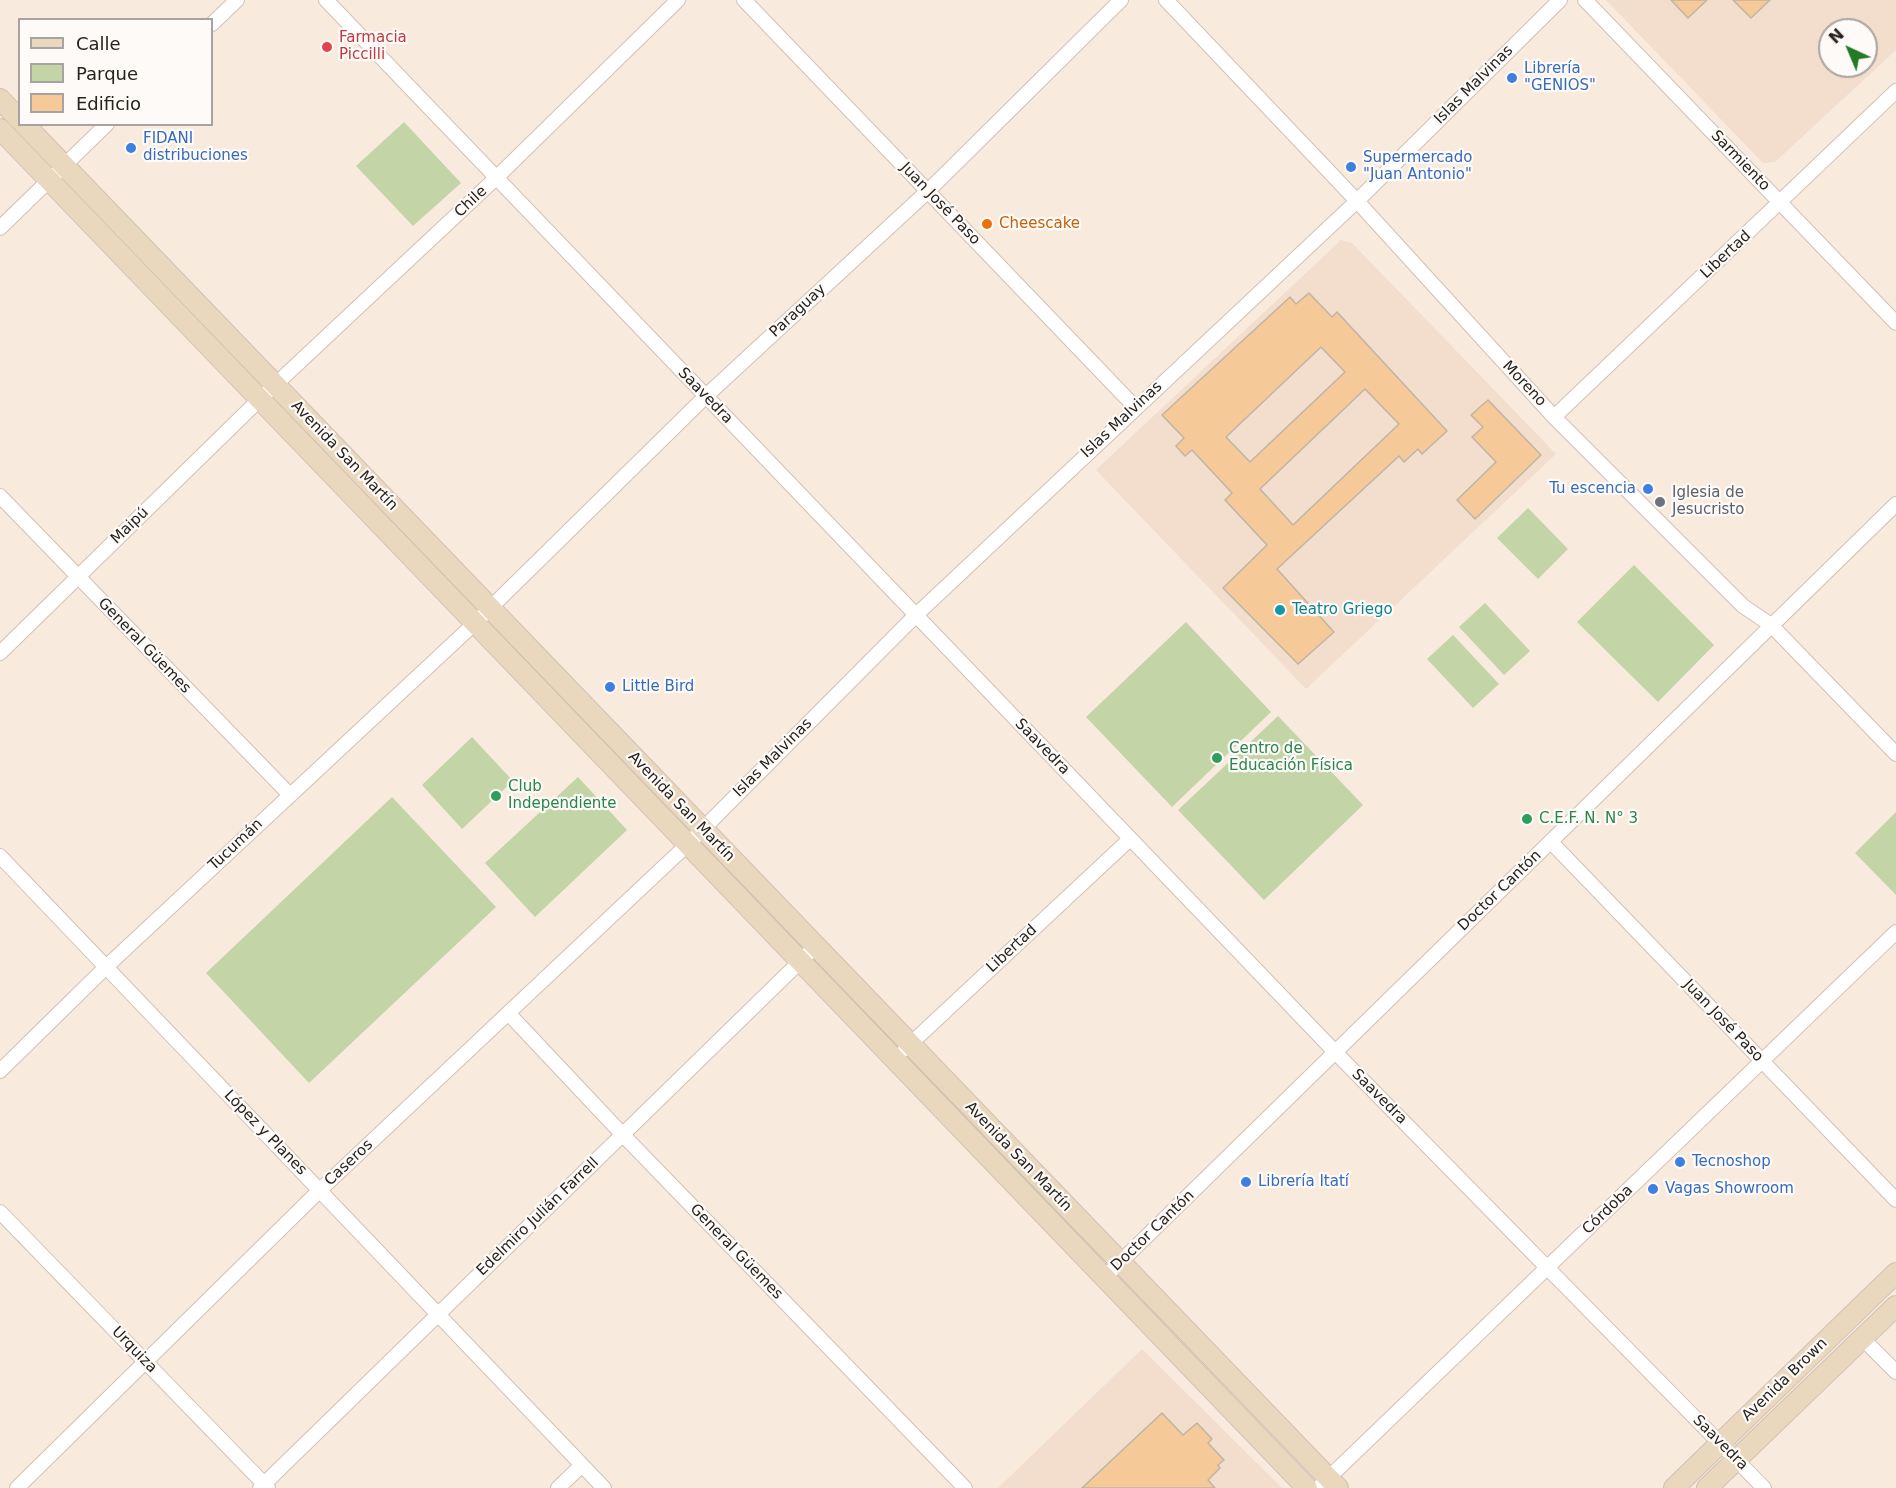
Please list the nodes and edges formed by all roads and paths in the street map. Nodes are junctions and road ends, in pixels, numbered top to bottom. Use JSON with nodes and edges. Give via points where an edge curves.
{"nodes":[{"id":1,"x":237,"y":0,"type":"edge"},
{"id":2,"x":326,"y":0,"type":"edge"},
{"id":3,"x":678,"y":0,"type":"edge"},
{"id":4,"x":744,"y":0,"type":"edge"},
{"id":5,"x":1121,"y":0,"type":"edge"},
{"id":6,"x":1166,"y":0,"type":"edge"},
{"id":7,"x":1560,"y":0,"type":"edge"},
{"id":8,"x":1585,"y":0,"type":"edge"},
{"id":9,"x":213,"y":23,"type":"edge"},
{"id":10,"x":1896,"y":92,"type":"edge"},
{"id":11,"x":0,"y":99,"type":"edge"},
{"id":12,"x":18,"y":118,"type":"edge"},
{"id":13,"x":26,"y":126,"type":"edge"},
{"id":14,"x":105,"y":126,"type":"edge"},
{"id":15,"x":0,"y":129,"type":"edge"},
{"id":16,"x":64,"y":165,"type":"junction"},
{"id":17,"x":496,"y":178,"type":"junction"},
{"id":18,"x":50,"y":181,"type":"junction"},
{"id":19,"x":928,"y":191,"type":"junction"},
{"id":20,"x":1357,"y":201,"type":"junction"},
{"id":21,"x":1780,"y":203,"type":"junction"},
{"id":22,"x":0,"y":228,"type":"edge"},
{"id":23,"x":1896,"y":323,"type":"edge"},
{"id":24,"x":275,"y":385,"type":"junction"},
{"id":25,"x":705,"y":396,"type":"junction"},
{"id":26,"x":260,"y":399,"type":"junction"},
{"id":27,"x":1136,"y":408,"type":"junction"},
{"id":28,"x":1554,"y":417,"type":"junction"},
{"id":29,"x":0,"y":496,"type":"edge"},
{"id":30,"x":1896,"y":504,"type":"edge"},
{"id":31,"x":77,"y":577,"type":"junction"},
{"id":32,"x":490,"y":609,"type":"junction"},
{"id":33,"x":915,"y":615,"type":"junction"},
{"id":34,"x":475,"y":623,"type":"junction"},
{"id":35,"x":1771,"y":625,"type":"junction"},
{"id":36,"x":0,"y":653,"type":"edge"},
{"id":37,"x":1896,"y":754,"type":"edge"},
{"id":38,"x":290,"y":795,"type":"junction"},
{"id":39,"x":702,"y":829,"type":"junction"},
{"id":40,"x":1130,"y":839,"type":"junction"},
{"id":41,"x":1551,"y":842,"type":"junction"},
{"id":42,"x":687,"y":844,"type":"junction"},
{"id":43,"x":0,"y":856,"type":"edge"},
{"id":44,"x":1896,"y":932,"type":"edge"},
{"id":45,"x":815,"y":947,"type":"junction"},
{"id":46,"x":801,"y":962,"type":"junction"},
{"id":47,"x":105,"y":967,"type":"junction"},
{"id":48,"x":508,"y":1014,"type":"junction"},
{"id":49,"x":910,"y":1045,"type":"junction"},
{"id":50,"x":1336,"y":1053,"type":"junction"},
{"id":51,"x":895,"y":1059,"type":"junction"},
{"id":52,"x":1762,"y":1061,"type":"junction"},
{"id":53,"x":0,"y":1071,"type":"edge"},
{"id":54,"x":623,"y":1135,"type":"junction"},
{"id":55,"x":320,"y":1190,"type":"junction"},
{"id":56,"x":1896,"y":1200,"type":"edge"},
{"id":57,"x":0,"y":1212,"type":"edge"},
{"id":58,"x":1120,"y":1263,"type":"junction"},
{"id":59,"x":1548,"y":1268,"type":"junction"},
{"id":60,"x":1896,"y":1273,"type":"edge"},
{"id":61,"x":1105,"y":1277,"type":"junction"},
{"id":62,"x":1896,"y":1306,"type":"edge"},
{"id":63,"x":438,"y":1314,"type":"junction"},
{"id":64,"x":1862,"y":1338,"type":"junction"},
{"id":65,"x":146,"y":1362,"type":"junction"},
{"id":66,"x":1896,"y":1372,"type":"edge"},
{"id":67,"x":1720,"y":1443,"type":"junction"},
{"id":68,"x":1736,"y":1460,"type":"junction"},
{"id":69,"x":582,"y":1465,"type":"junction"},
{"id":70,"x":1328,"y":1485,"type":"edge"},
{"id":71,"x":264,"y":1487,"type":"edge"},
{"id":72,"x":17,"y":1488,"type":"edge"},
{"id":73,"x":558,"y":1488,"type":"edge"},
{"id":74,"x":604,"y":1488,"type":"edge"},
{"id":75,"x":965,"y":1488,"type":"edge"},
{"id":76,"x":1307,"y":1488,"type":"edge"},
{"id":77,"x":1674,"y":1488,"type":"edge"},
{"id":78,"x":1707,"y":1488,"type":"edge"},
{"id":79,"x":1764,"y":1488,"type":"edge"}],
"edges":[{"from":1,"to":9,"type":"street"},
{"from":2,"to":17,"type":"street","name":"Saavedra"},
{"from":3,"to":17,"type":"street","name":"Chile"},
{"from":4,"to":19,"type":"street","name":"Juan José Paso"},
{"from":5,"to":19,"type":"street","name":"Paraguay"},
{"from":6,"to":20,"type":"street","name":"Moreno"},
{"from":7,"to":20,"type":"street","name":"Islas Malvinas"},
{"from":8,"to":21,"type":"street","name":"Sarmiento"},
{"from":10,"to":21,"type":"street","name":"Libertad"},
{"from":11,"to":12,"type":"main road"},
{"from":13,"to":16,"type":"main road","name":"Avenida San Martín"},
{"from":14,"to":16,"type":"street"},
{"from":15,"to":18,"type":"main road","name":"Avenida San Martín"},
{"from":16,"to":18,"type":"street"},
{"from":16,"to":24,"type":"main road","name":"Avenida San Martín"},
{"from":17,"to":24,"type":"street","name":"Chile"},
{"from":17,"to":25,"type":"street","name":"Saavedra"},
{"from":18,"to":22,"type":"street"},
{"from":18,"to":26,"type":"main road","name":"Avenida San Martín"},
{"from":19,"to":25,"type":"street","name":"Paraguay"},
{"from":19,"to":27,"type":"street","name":"Juan José Paso"},
{"from":20,"to":27,"type":"street","name":"Islas Malvinas"},
{"from":20,"to":28,"type":"street","name":"Moreno"},
{"from":21,"to":23,"type":"street","name":"Sarmiento"},
{"from":21,"to":28,"type":"street","name":"Libertad"},
{"from":24,"to":26,"type":"street","name":"Chile"},
{"from":24,"to":32,"type":"main road","name":"Avenida San Martín"},
{"from":25,"to":32,"type":"street","name":"Paraguay"},
{"from":25,"to":33,"type":"street","name":"Saavedra"},
{"from":26,"to":31,"type":"street","name":"Maipú"},
{"from":26,"to":34,"type":"main road","name":"Avenida San Martín"},
{"from":27,"to":33,"type":"street","name":"Islas Malvinas"},
{"from":28,"to":35,"type":"street","name":"Moreno","via":[[1743,606]]},
{"from":29,"to":31,"type":"street","name":"General Güemes"},
{"from":30,"to":35,"type":"street","name":"Doctor Cantón"},
{"from":31,"to":36,"type":"street","name":"Maipú"},
{"from":31,"to":38,"type":"street","name":"General Güemes"},
{"from":32,"to":34,"type":"street","name":"Paraguay"},
{"from":32,"to":39,"type":"main road","name":"Avenida San Martín"},
{"from":33,"to":39,"type":"street","name":"Islas Malvinas"},
{"from":33,"to":40,"type":"street","name":"Saavedra"},
{"from":34,"to":38,"type":"street","name":"Tucumán"},
{"from":34,"to":42,"type":"main road","name":"Avenida San Martín"},
{"from":35,"to":37,"type":"street","name":"Moreno"},
{"from":35,"to":41,"type":"street","name":"Doctor Cantón"},
{"from":38,"to":47,"type":"street","name":"Tucumán"},
{"from":39,"to":42,"type":"street","name":"Islas Malvinas"},
{"from":39,"to":45,"type":"main road","name":"Avenida San Martín"},
{"from":40,"to":49,"type":"street","name":"Libertad"},
{"from":40,"to":50,"type":"street","name":"Saavedra"},
{"from":41,"to":50,"type":"street","name":"Doctor Cantón"},
{"from":41,"to":52,"type":"street","name":"Juan José Paso"},
{"from":42,"to":46,"type":"main road","name":"Avenida San Martín"},
{"from":42,"to":48,"type":"street","name":"Caseros"},
{"from":43,"to":47,"type":"street","name":"López y Planes"},
{"from":44,"to":52,"type":"street","name":"Córdoba"},
{"from":45,"to":46,"type":"street","name":"Edelmiro Julián Farrell"},
{"from":45,"to":49,"type":"main road","name":"Avenida San Martín"},
{"from":46,"to":51,"type":"main road","name":"Avenida San Martín"},
{"from":46,"to":54,"type":"street","name":"Edelmiro Julián Farrell"},
{"from":47,"to":53,"type":"street","name":"Tucumán"},
{"from":47,"to":55,"type":"street","name":"López y Planes"},
{"from":48,"to":54,"type":"street","name":"General Güemes"},
{"from":48,"to":55,"type":"street","name":"Caseros"},
{"from":49,"to":51,"type":"street","name":"Libertad"},
{"from":49,"to":58,"type":"main road","name":"Avenida San Martín"},
{"from":50,"to":58,"type":"street","name":"Doctor Cantón"},
{"from":50,"to":59,"type":"street","name":"Saavedra"},
{"from":51,"to":61,"type":"main road","name":"Avenida San Martín"},
{"from":52,"to":56,"type":"street","name":"Juan José Paso"},
{"from":52,"to":59,"type":"street","name":"Córdoba"},
{"from":54,"to":63,"type":"street","name":"Edelmiro Julián Farrell"},
{"from":54,"to":75,"type":"street","name":"General Güemes"},
{"from":55,"to":63,"type":"street","name":"López y Planes"},
{"from":55,"to":65,"type":"street","name":"Caseros"},
{"from":57,"to":65,"type":"street","name":"Urquiza"},
{"from":58,"to":61,"type":"street","name":"Doctor Cantón"},
{"from":58,"to":70,"type":"main road","name":"Avenida San Martín"},
{"from":59,"to":67,"type":"street","name":"Saavedra"},
{"from":59,"to":70,"type":"street","name":"Córdoba"},
{"from":60,"to":67,"type":"main road","name":"Avenida Brown"},
{"from":61,"to":76,"type":"main road","name":"Avenida San Martín"},
{"from":62,"to":64,"type":"main road","name":"Avenida Brown"},
{"from":63,"to":69,"type":"street","name":"López y Planes"},
{"from":63,"to":71,"type":"street","name":"Edelmiro Julián Farrell"},
{"from":64,"to":66,"type":"street"},
{"from":64,"to":68,"type":"main road","name":"Avenida Brown"},
{"from":65,"to":71,"type":"street","name":"Urquiza"},
{"from":65,"to":72,"type":"street","name":"Caseros"},
{"from":67,"to":68,"type":"street","name":"Saavedra"},
{"from":67,"to":77,"type":"main road","name":"Avenida Brown"},
{"from":68,"to":78,"type":"main road","name":"Avenida Brown"},
{"from":68,"to":79,"type":"street","name":"Saavedra"},
{"from":69,"to":73,"type":"street"},
{"from":69,"to":74,"type":"street","name":"López y Planes"}]}
